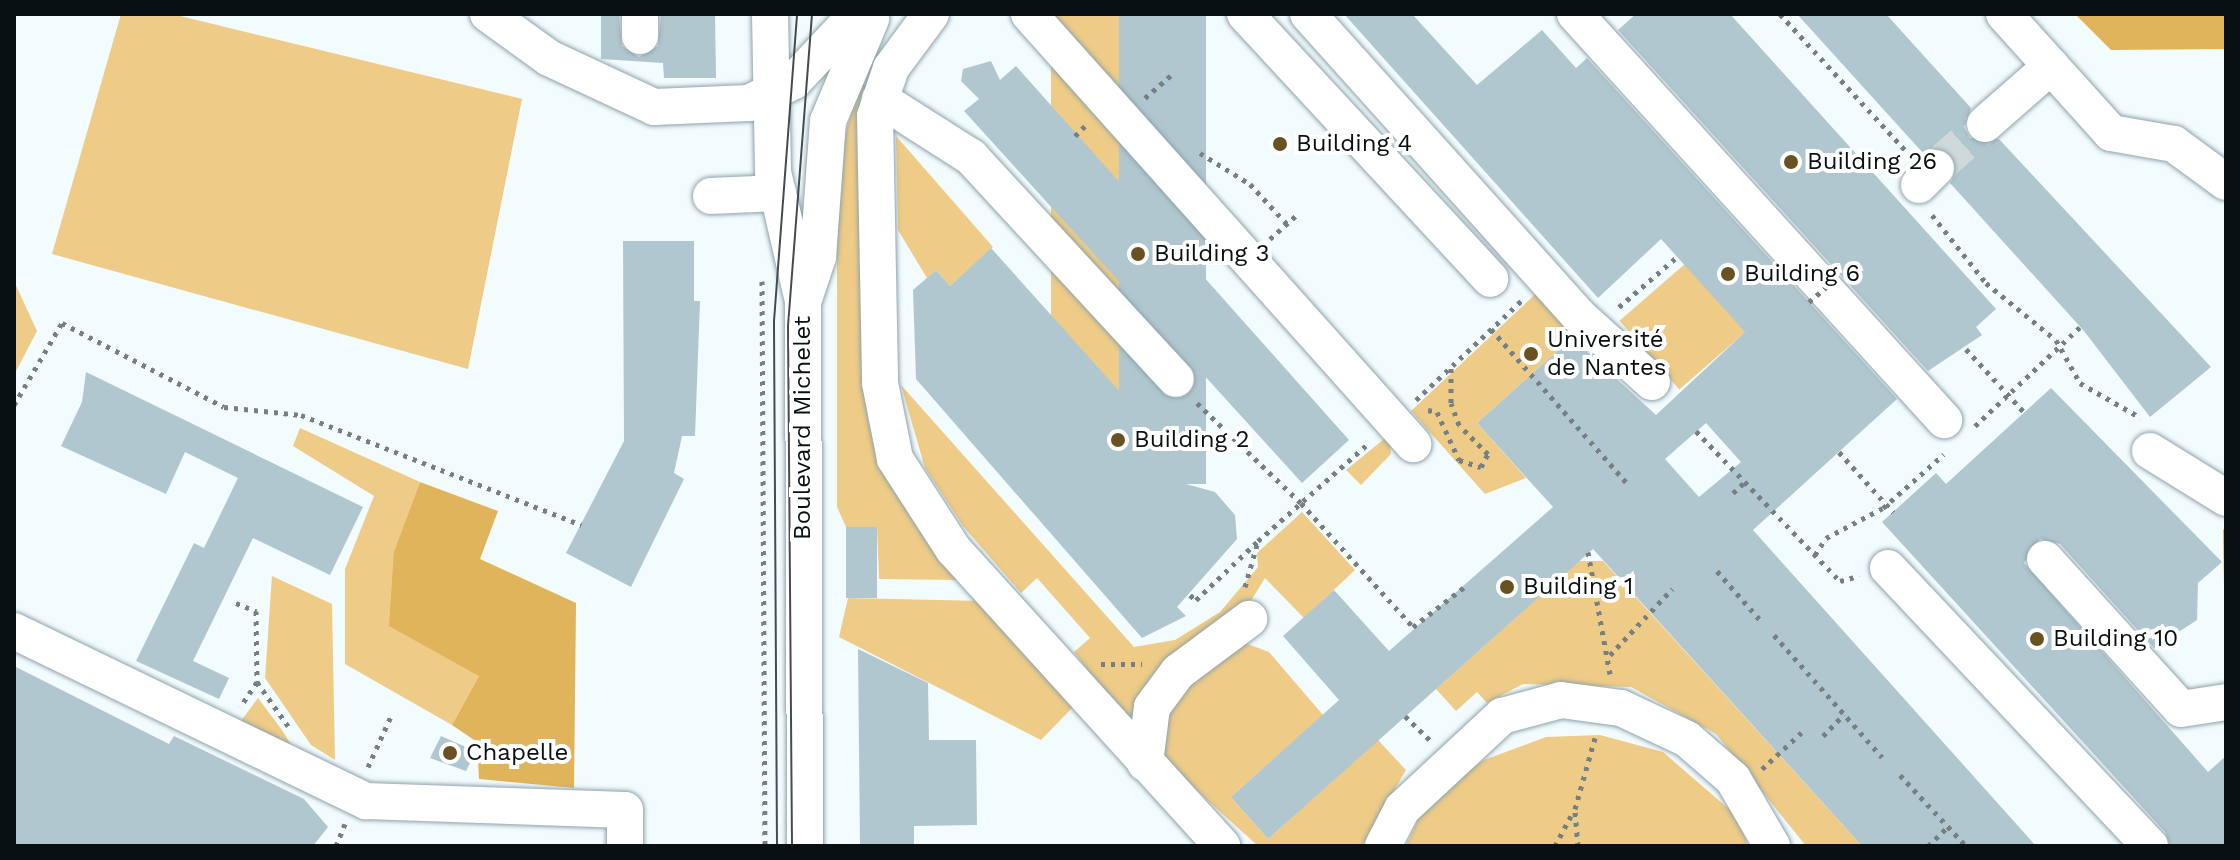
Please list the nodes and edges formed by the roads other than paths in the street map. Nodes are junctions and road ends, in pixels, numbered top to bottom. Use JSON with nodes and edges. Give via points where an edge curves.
{"nodes":[{"id":1,"x":488,"y":14,"type":"edge"},
{"id":2,"x":770,"y":14,"type":"edge"},
{"id":3,"x":857,"y":14,"type":"edge"},
{"id":4,"x":874,"y":14,"type":"edge"},
{"id":5,"x":931,"y":14,"type":"edge"},
{"id":6,"x":1029,"y":14,"type":"edge"},
{"id":7,"x":1245,"y":14,"type":"edge"},
{"id":8,"x":1308,"y":14,"type":"edge"},
{"id":9,"x":1575,"y":14,"type":"edge"},
{"id":10,"x":2004,"y":14,"type":"edge"},
{"id":11,"x":2051,"y":66,"type":"junction"},
{"id":12,"x":770,"y":93,"type":"junction"},
{"id":13,"x":880,"y":99,"type":"junction"},
{"id":14,"x":1985,"y":124,"type":"tunnel mouth"},
{"id":15,"x":2226,"y":182,"type":"edge"},
{"id":16,"x":778,"y":193,"type":"junction"},
{"id":17,"x":711,"y":196,"type":"dead end"},
{"id":18,"x":1490,"y":279,"type":"dead end"},
{"id":19,"x":803,"y":301,"type":"junction"},
{"id":20,"x":1176,"y":379,"type":"road end"},
{"id":21,"x":1652,"y":382,"type":"dead end"},
{"id":22,"x":1405,"y":425,"type":"road end"},
{"id":23,"x":1955,"y":432,"type":"road end"},
{"id":24,"x":2158,"y":455,"type":"road end"},
{"id":25,"x":2226,"y":498,"type":"edge"},
{"id":26,"x":2045,"y":559,"type":"dead end"},
{"id":27,"x":1888,"y":568,"type":"road end"},
{"id":28,"x":1245,"y":606,"type":"road end"},
{"id":29,"x":14,"y":631,"type":"edge"},
{"id":30,"x":2226,"y":702,"type":"edge"},
{"id":31,"x":1145,"y":763,"type":"junction"},
{"id":32,"x":1220,"y":845,"type":"edge"},
{"id":33,"x":625,"y":846,"type":"edge"},
{"id":34,"x":805,"y":846,"type":"edge"},
{"id":35,"x":1383,"y":846,"type":"edge"},
{"id":36,"x":1772,"y":846,"type":"edge"},
{"id":37,"x":2150,"y":846,"type":"edge"}],
"edges":[{"from":1,"to":12,"type":"street","via":[[549,58],[654,107],[739,106]]},
{"from":2,"to":12,"type":"street","name":"Boulevard Michelet"},
{"from":3,"to":12,"type":"street","via":[[794,81]]},
{"from":4,"to":19,"type":"street","via":[[828,121],[818,257]]},
{"from":5,"to":13,"type":"street","via":[[891,68]]},
{"from":6,"to":22,"type":"street"},
{"from":7,"to":18,"type":"street"},
{"from":8,"to":21,"type":"street","via":[[1546,278]]},
{"from":9,"to":23,"type":"street"},
{"from":10,"to":11,"type":"street"},
{"from":11,"to":14,"type":"street"},
{"from":11,"to":15,"type":"street","via":[[2111,133],[2174,144]]},
{"from":12,"to":16,"type":"street","name":"Boulevard Michelet"},
{"from":13,"to":20,"type":"street","via":[[971,157]]},
{"from":13,"to":31,"type":"street","via":[[873,210],[882,413],[895,459],[953,549]]},
{"from":16,"to":17,"type":"street"},
{"from":16,"to":19,"type":"street","name":"Boulevard Michelet"},
{"from":19,"to":34,"type":"street","name":"Boulevard Michelet"},
{"from":24,"to":25,"type":"street"},
{"from":26,"to":30,"type":"street","via":[[2181,709]]},
{"from":27,"to":37,"type":"street"},
{"from":28,"to":31,"type":"street","via":[[1178,672],[1152,707]]},
{"from":29,"to":33,"type":"street","via":[[366,801],[625,810]]},
{"from":31,"to":32,"type":"street"},
{"from":35,"to":36,"type":"street","via":[[1402,809],[1502,716],[1542,701],[1604,705],[1638,714],[1706,752],[1754,806]]}]}
